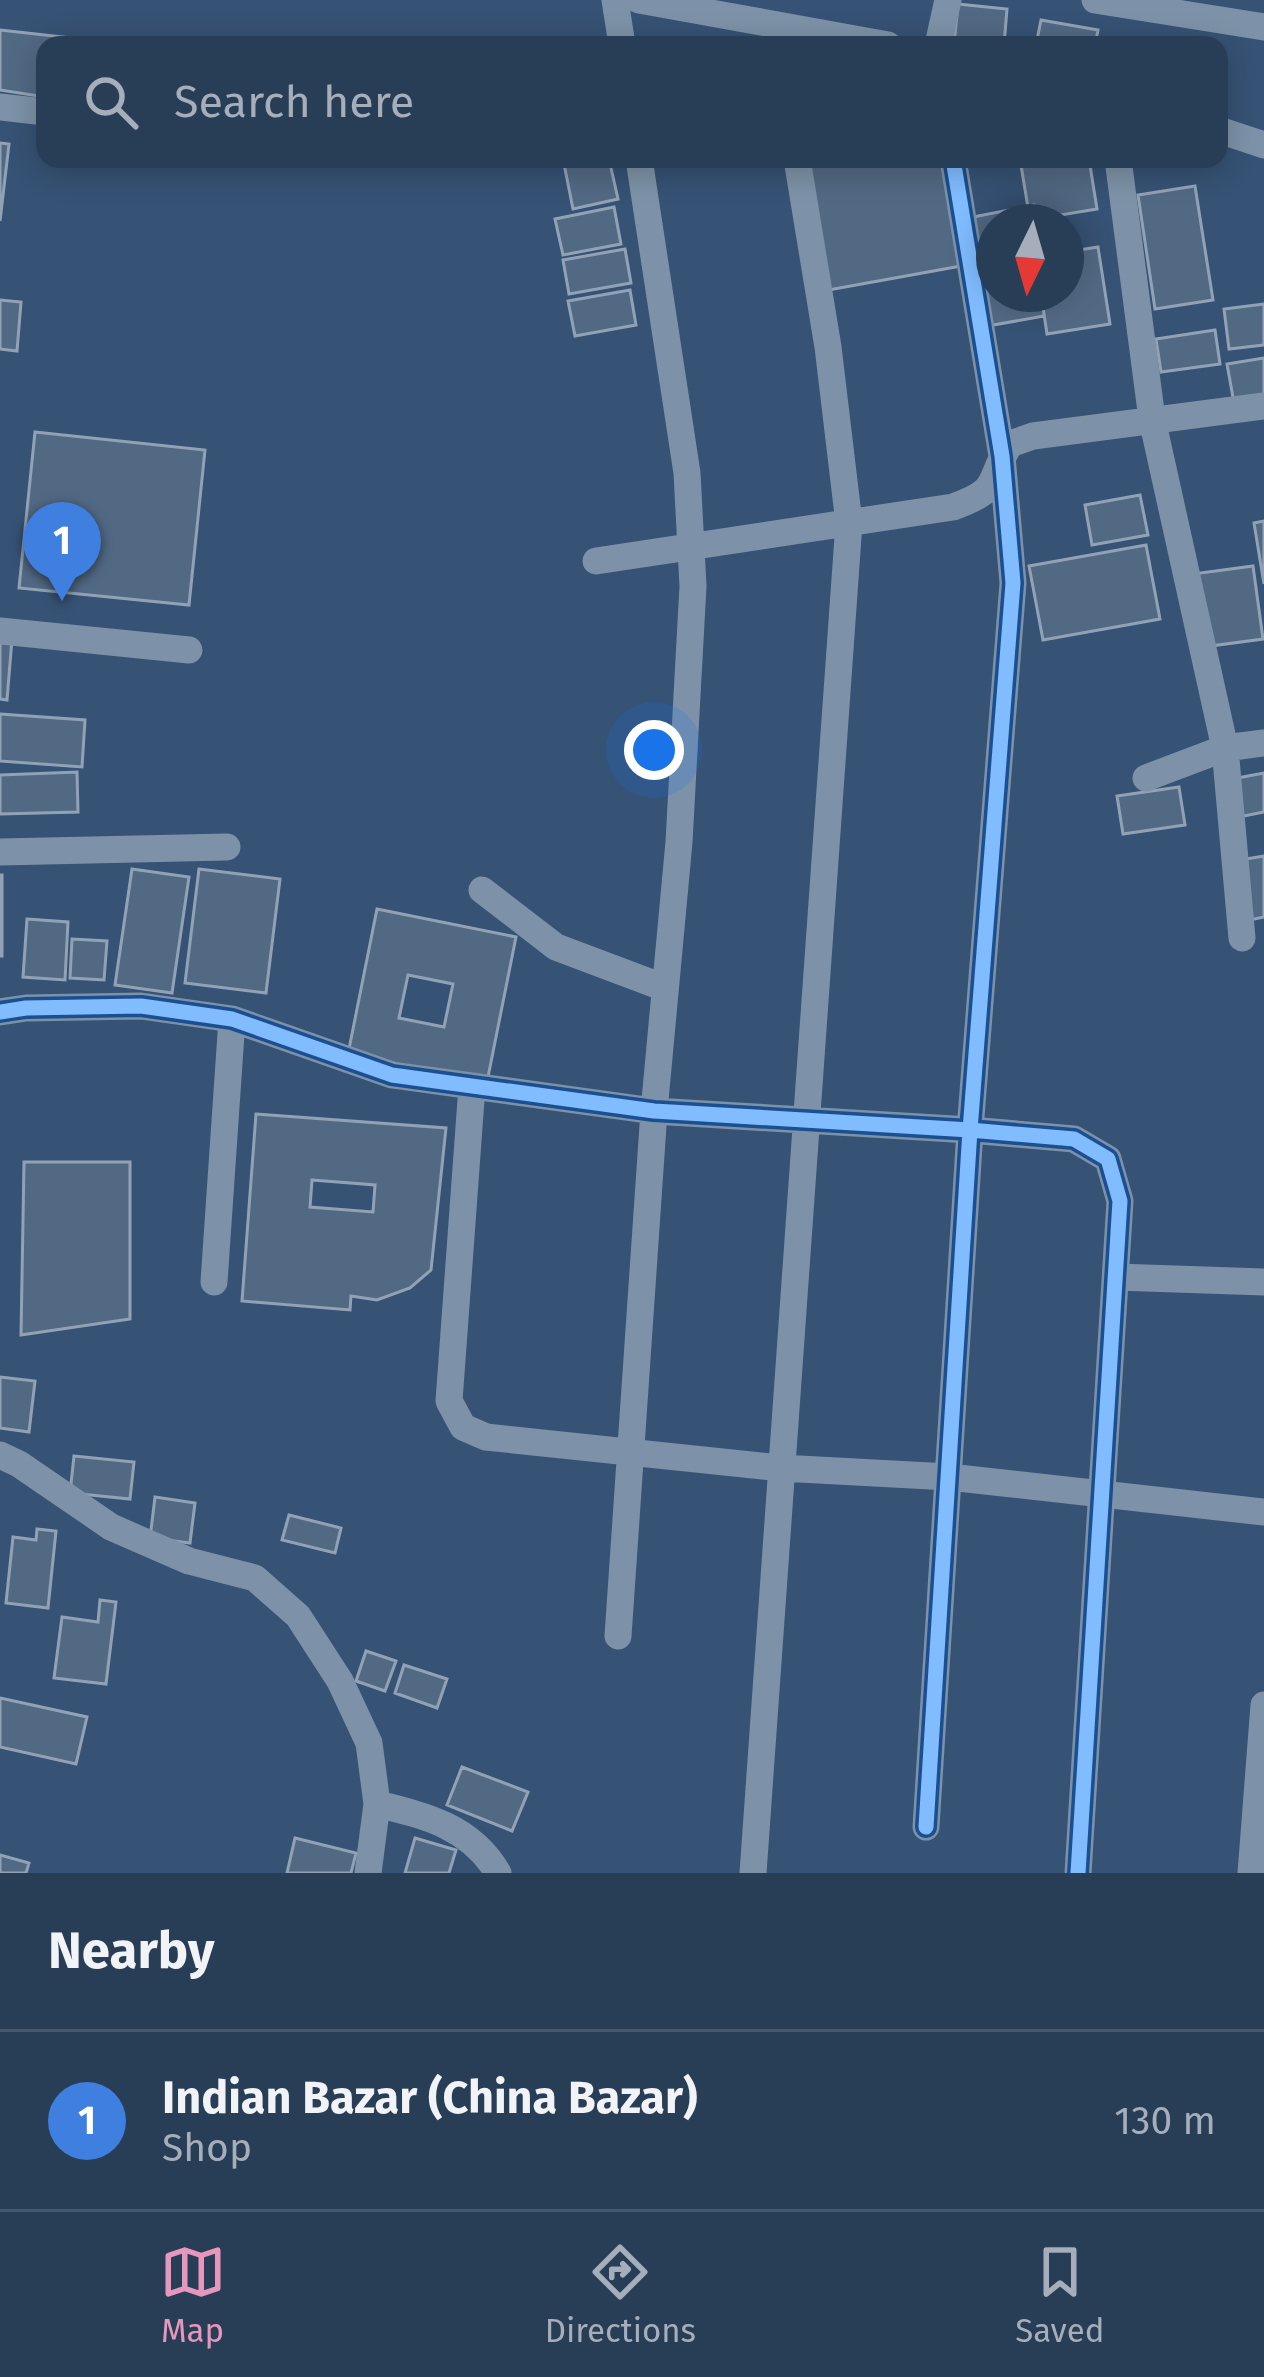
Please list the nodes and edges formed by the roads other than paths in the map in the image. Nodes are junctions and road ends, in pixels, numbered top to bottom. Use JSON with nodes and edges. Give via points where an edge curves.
{"nodes":[{"id":1,"x":615,"y":0,"type":"edge"},
{"id":2,"x":639,"y":0,"type":"edge"},
{"id":3,"x":948,"y":0,"type":"edge"},
{"id":4,"x":1096,"y":0,"type":"edge"},
{"id":5,"x":1264,"y":27,"type":"edge"},
{"id":6,"x":776,"y":33,"type":"edge"},
{"id":7,"x":621,"y":36,"type":"edge"},
{"id":8,"x":940,"y":36,"type":"edge"},
{"id":9,"x":0,"y":107,"type":"edge"},
{"id":10,"x":36,"y":111,"type":"edge"},
{"id":11,"x":1228,"y":133,"type":"edge"},
{"id":12,"x":1264,"y":145,"type":"edge"},
{"id":13,"x":640,"y":168,"type":"edge"},
{"id":14,"x":798,"y":168,"type":"edge"},
{"id":15,"x":954,"y":168,"type":"edge"},
{"id":16,"x":1119,"y":168,"type":"edge"},
{"id":17,"x":1264,"y":406,"type":"edge"},
{"id":18,"x":1152,"y":419,"type":"junction"},
{"id":19,"x":1002,"y":456,"type":"junction"},
{"id":20,"x":849,"y":523,"type":"junction"},
{"id":21,"x":694,"y":544,"type":"junction"},
{"id":22,"x":596,"y":561,"type":"dead end"},
{"id":23,"x":0,"y":631,"type":"edge"},
{"id":24,"x":189,"y":650,"type":"dead end"},
{"id":25,"x":1264,"y":743,"type":"edge"},
{"id":26,"x":1225,"y":748,"type":"junction"},
{"id":27,"x":1146,"y":778,"type":"dead end"},
{"id":28,"x":227,"y":847,"type":"dead end"},
{"id":29,"x":0,"y":852,"type":"edge"},
{"id":30,"x":482,"y":890,"type":"dead end"},
{"id":31,"x":1242,"y":938,"type":"dead end"},
{"id":32,"x":665,"y":988,"type":"junction"},
{"id":33,"x":0,"y":1012,"type":"edge"},
{"id":34,"x":232,"y":1019,"type":"junction"},
{"id":35,"x":472,"y":1086,"type":"junction"},
{"id":36,"x":654,"y":1111,"type":"junction"},
{"id":37,"x":807,"y":1119,"type":"junction"},
{"id":38,"x":970,"y":1130,"type":"junction"},
{"id":39,"x":1116,"y":1277,"type":"junction"},
{"id":40,"x":214,"y":1282,"type":"dead end"},
{"id":41,"x":1264,"y":1282,"type":"edge"},
{"id":42,"x":0,"y":1455,"type":"edge"},
{"id":43,"x":632,"y":1455,"type":"junction"},
{"id":44,"x":781,"y":1468,"type":"junction"},
{"id":45,"x":949,"y":1477,"type":"junction"},
{"id":46,"x":1103,"y":1492,"type":"junction"},
{"id":47,"x":1264,"y":1511,"type":"edge"},
{"id":48,"x":618,"y":1636,"type":"dead end"},
{"id":49,"x":1264,"y":1705,"type":"edge"},
{"id":50,"x":377,"y":1804,"type":"junction"},
{"id":51,"x":926,"y":1827,"type":"dead end"},
{"id":52,"x":368,"y":1873,"type":"edge"},
{"id":53,"x":498,"y":1873,"type":"edge"},
{"id":54,"x":753,"y":1873,"type":"edge"},
{"id":55,"x":1078,"y":1873,"type":"edge"},
{"id":56,"x":1251,"y":1873,"type":"edge"}],
"edges":[{"from":1,"to":7,"type":"street"},
{"from":2,"to":6,"type":"street"},
{"from":3,"to":8,"type":"street"},
{"from":4,"to":5,"type":"street"},
{"from":9,"to":10,"type":"street"},
{"from":11,"to":12,"type":"street"},
{"from":13,"to":21,"type":"street"},
{"from":14,"to":20,"type":"street"},
{"from":15,"to":19,"type":"street"},
{"from":16,"to":18,"type":"street"},
{"from":17,"to":18,"type":"street"},
{"from":18,"to":19,"type":"street","via":[[1033,436]]},
{"from":18,"to":26,"type":"street"},
{"from":19,"to":20,"type":"street","via":[[980,497]]},
{"from":19,"to":38,"type":"street","via":[[1013,583]]},
{"from":20,"to":21,"type":"street"},
{"from":20,"to":37,"type":"street"},
{"from":21,"to":22,"type":"street"},
{"from":21,"to":32,"type":"street"},
{"from":23,"to":24,"type":"street"},
{"from":25,"to":26,"type":"street"},
{"from":26,"to":27,"type":"street"},
{"from":26,"to":31,"type":"street"},
{"from":28,"to":29,"type":"street"},
{"from":30,"to":32,"type":"street","via":[[556,947]]},
{"from":32,"to":36,"type":"street"},
{"from":33,"to":34,"type":"street","via":[[140,1006]]},
{"from":34,"to":35,"type":"street","via":[[392,1075]]},
{"from":34,"to":40,"type":"street"},
{"from":35,"to":36,"type":"street"},
{"from":35,"to":43,"type":"street","via":[[449,1401],[463,1427],[486,1437]]},
{"from":36,"to":37,"type":"street"},
{"from":36,"to":43,"type":"street"},
{"from":37,"to":38,"type":"street"},
{"from":37,"to":44,"type":"street"},
{"from":38,"to":39,"type":"street","via":[[1074,1139],[1108,1159],[1120,1201]]},
{"from":38,"to":45,"type":"street"},
{"from":39,"to":41,"type":"street"},
{"from":39,"to":46,"type":"street"},
{"from":42,"to":50,"type":"street","via":[[111,1527],[189,1562],[255,1578],[298,1616],[369,1743]]},
{"from":43,"to":44,"type":"street"},
{"from":43,"to":48,"type":"street"},
{"from":44,"to":45,"type":"street"},
{"from":44,"to":54,"type":"street"},
{"from":45,"to":46,"type":"street"},
{"from":45,"to":51,"type":"street"},
{"from":46,"to":47,"type":"street"},
{"from":46,"to":55,"type":"street"},
{"from":49,"to":56,"type":"street"},
{"from":50,"to":52,"type":"street"},
{"from":50,"to":53,"type":"street","via":[[441,1820]]}]}
